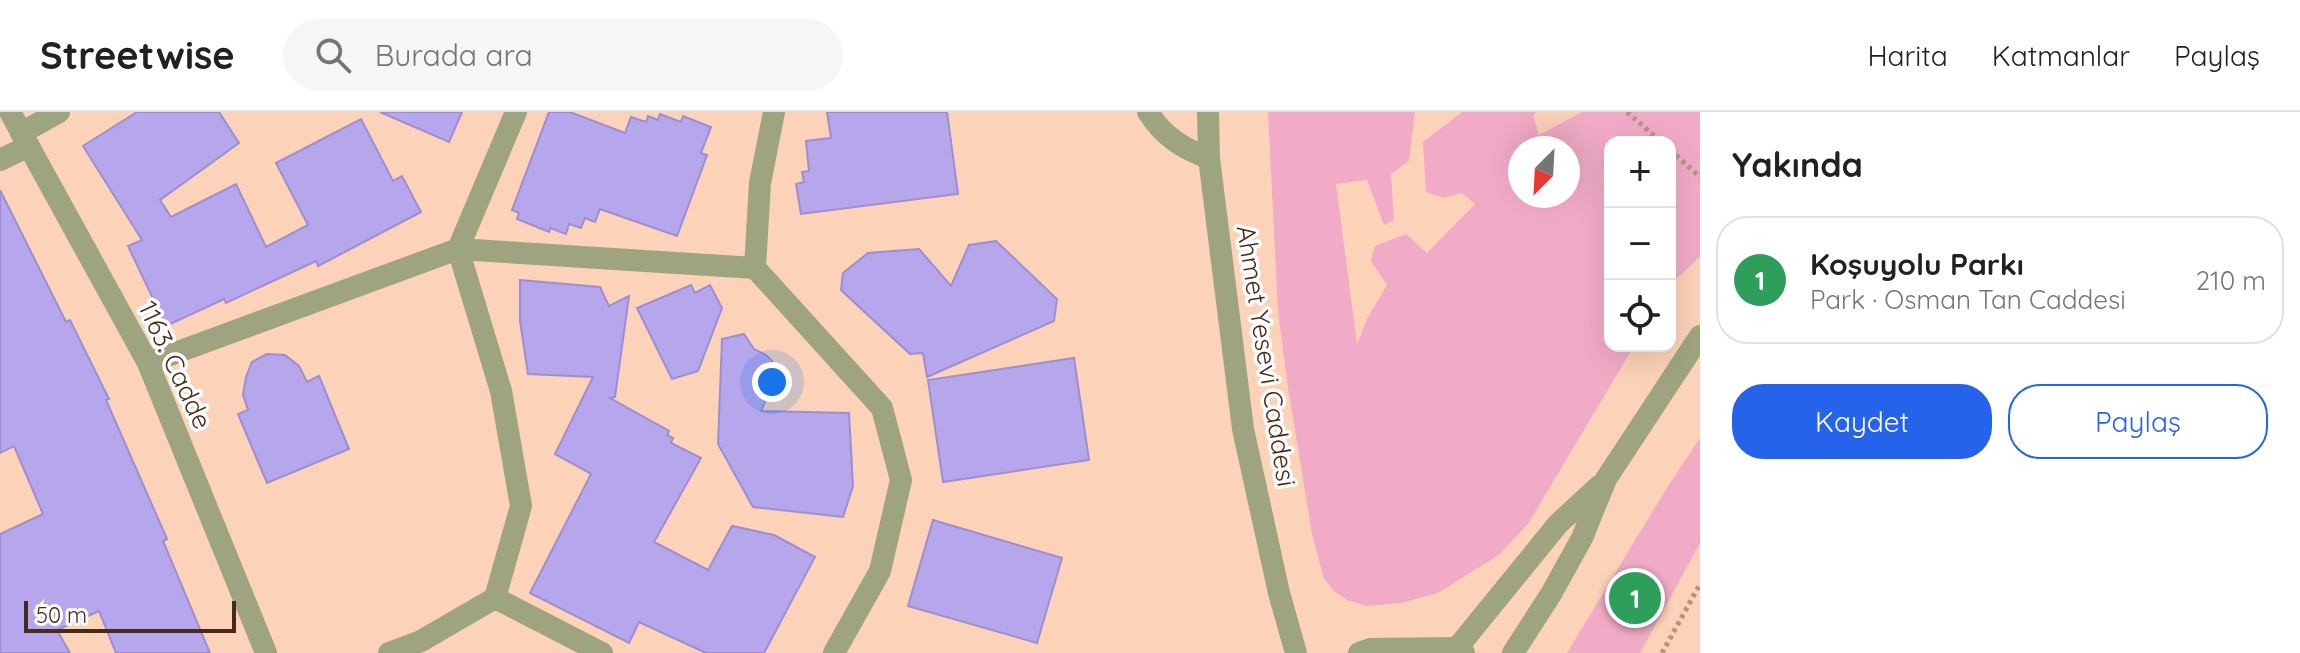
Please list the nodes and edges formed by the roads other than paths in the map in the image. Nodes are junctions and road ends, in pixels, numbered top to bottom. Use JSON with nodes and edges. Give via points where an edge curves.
{"nodes":[{"id":1,"x":10,"y":112,"type":"edge"},
{"id":2,"x":59,"y":112,"type":"edge"},
{"id":3,"x":516,"y":112,"type":"edge"},
{"id":4,"x":774,"y":112,"type":"edge"},
{"id":5,"x":1148,"y":112,"type":"edge"},
{"id":6,"x":1208,"y":112,"type":"edge"},
{"id":7,"x":25,"y":140,"type":"junction"},
{"id":8,"x":1209,"y":158,"type":"junction"},
{"id":9,"x":0,"y":160,"type":"edge"},
{"id":10,"x":458,"y":249,"type":"junction"},
{"id":11,"x":755,"y":268,"type":"junction"},
{"id":12,"x":1700,"y":336,"type":"edge"},
{"id":13,"x":148,"y":363,"type":"junction"},
{"id":14,"x":1606,"y":479,"type":"junction"},
{"id":15,"x":495,"y":598,"type":"junction"},
{"id":16,"x":1458,"y":651,"type":"edge"},
{"id":17,"x":266,"y":653,"type":"edge"},
{"id":18,"x":389,"y":653,"type":"edge"},
{"id":19,"x":602,"y":653,"type":"edge"},
{"id":20,"x":834,"y":653,"type":"edge"},
{"id":21,"x":1296,"y":653,"type":"edge"},
{"id":22,"x":1359,"y":653,"type":"edge"},
{"id":23,"x":1513,"y":653,"type":"edge"}],
"edges":[{"from":1,"to":7,"type":"street","name":"1163. Cadde"},
{"from":2,"to":7,"type":"street"},
{"from":3,"to":10,"type":"street"},
{"from":4,"to":11,"type":"street","via":[[760,183]]},
{"from":5,"to":8,"type":"street","via":[[1179,145]]},
{"from":6,"to":8,"type":"street","name":"Ahmet Yesevi Caddesi"},
{"from":7,"to":9,"type":"street"},
{"from":7,"to":13,"type":"street","name":"1163. Cadde"},
{"from":8,"to":21,"type":"street","name":"Ahmet Yesevi Caddesi","via":[[1243,429]]},
{"from":10,"to":11,"type":"street"},
{"from":10,"to":13,"type":"street"},
{"from":10,"to":15,"type":"street","via":[[501,391],[521,506]]},
{"from":11,"to":20,"type":"street","via":[[882,408],[901,480],[880,571]]},
{"from":12,"to":14,"type":"street"},
{"from":13,"to":17,"type":"street","name":"1163. Cadde"},
{"from":14,"to":16,"type":"street","via":[[1558,524]]},
{"from":14,"to":23,"type":"street","via":[[1582,538]]},
{"from":15,"to":18,"type":"street","via":[[421,641]]},
{"from":15,"to":19,"type":"street"},
{"from":16,"to":22,"type":"street"}]}
